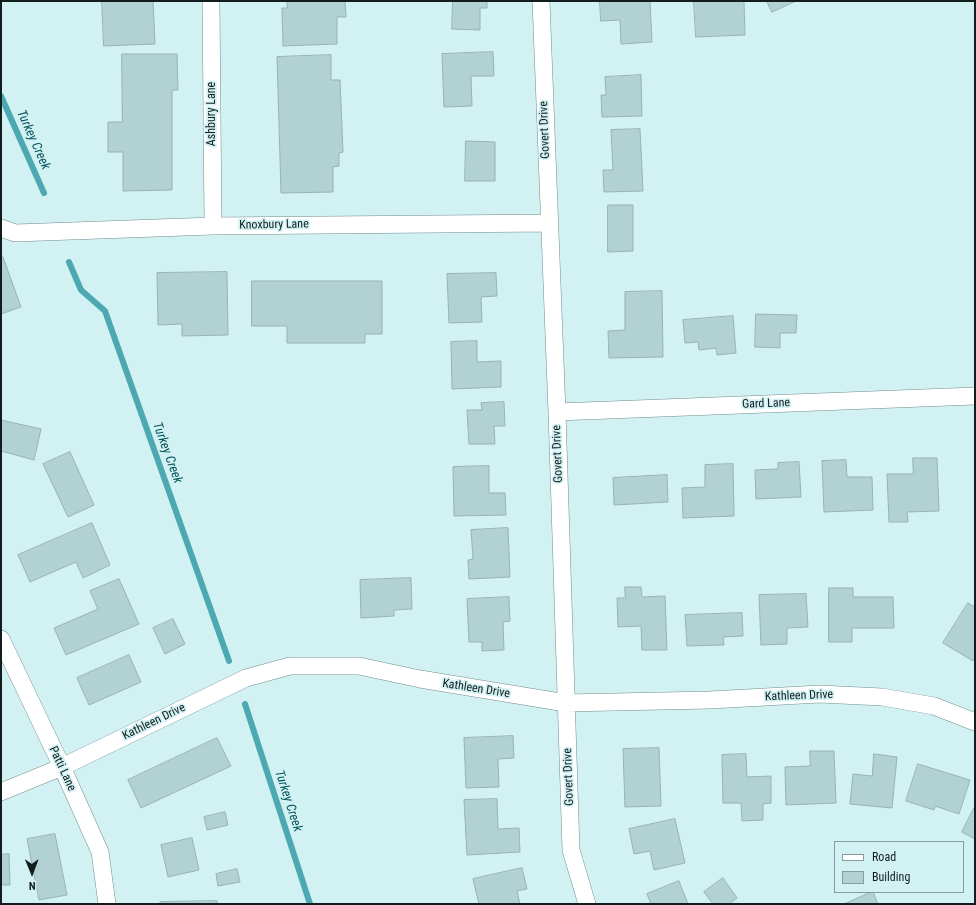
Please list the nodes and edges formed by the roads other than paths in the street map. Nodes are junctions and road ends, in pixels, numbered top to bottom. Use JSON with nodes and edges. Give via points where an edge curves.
{"nodes":[{"id":1,"x":211,"y":1,"type":"edge"},
{"id":2,"x":541,"y":1,"type":"edge"},
{"id":3,"x":549,"y":223,"type":"junction"},
{"id":4,"x":213,"y":226,"type":"junction"},
{"id":5,"x":1,"y":228,"type":"edge"},
{"id":6,"x":975,"y":396,"type":"edge"},
{"id":7,"x":557,"y":412,"type":"junction"},
{"id":8,"x":1,"y":639,"type":"edge"},
{"id":9,"x":566,"y":703,"type":"junction"},
{"id":10,"x":975,"y":722,"type":"edge"},
{"id":11,"x":62,"y":767,"type":"junction"},
{"id":12,"x":1,"y":792,"type":"edge"},
{"id":13,"x":107,"y":904,"type":"edge"},
{"id":14,"x":587,"y":904,"type":"edge"}],
"edges":[{"from":1,"to":4,"type":"street","name":"Ashbury Lane"},
{"from":2,"to":3,"type":"street","name":"Govert Drive"},
{"from":3,"to":4,"type":"street","name":"Knoxbury Lane"},
{"from":3,"to":7,"type":"street","name":"Govert Drive"},
{"from":4,"to":5,"type":"street","name":"Knoxbury Lane","via":[[16,233]]},
{"from":6,"to":7,"type":"street","name":"Gard Lane"},
{"from":7,"to":9,"type":"street","name":"Govert Drive"},
{"from":8,"to":11,"type":"street","name":"Patti Lane"},
{"from":9,"to":10,"type":"street","name":"Kathleen Drive","via":[[710,700],[820,694],[882,697],[934,706]]},
{"from":9,"to":11,"type":"street","name":"Kathleen Drive","via":[[420,679],[359,666],[290,666],[246,678]]},
{"from":9,"to":14,"type":"street","name":"Govert Drive","via":[[571,850]]},
{"from":11,"to":12,"type":"street","name":"Kathleen Drive"},
{"from":11,"to":13,"type":"street","name":"Patti Lane","via":[[100,852]]}]}
